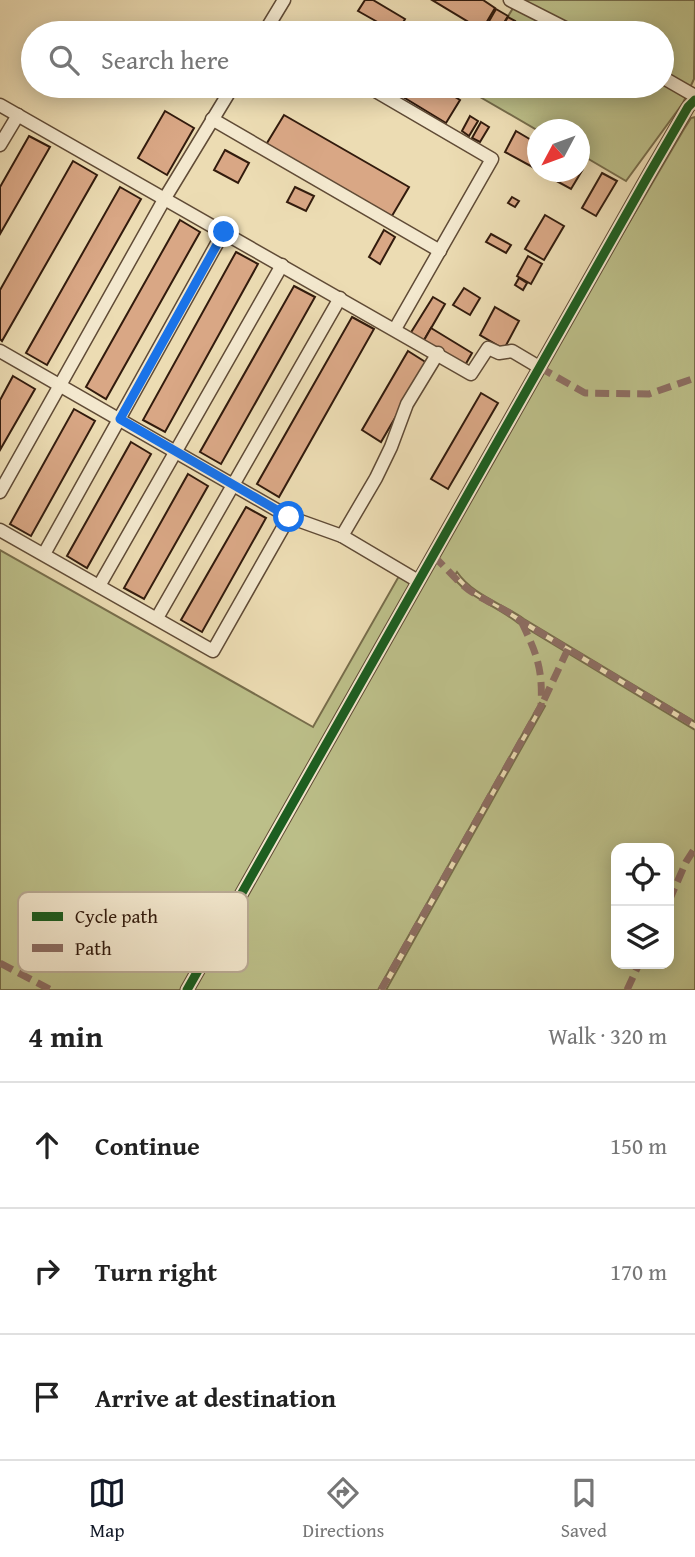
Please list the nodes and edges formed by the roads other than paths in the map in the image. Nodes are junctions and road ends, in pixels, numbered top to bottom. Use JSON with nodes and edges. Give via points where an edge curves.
{"nodes":[{"id":1,"x":284,"y":0,"type":"edge"},
{"id":2,"x":510,"y":0,"type":"edge"},
{"id":3,"x":275,"y":21,"type":"edge"},
{"id":4,"x":551,"y":21,"type":"edge"},
{"id":5,"x":674,"y":85,"type":"edge"},
{"id":6,"x":226,"y":98,"type":"edge"},
{"id":7,"x":388,"y":98,"type":"edge"},
{"id":8,"x":695,"y":98,"type":"edge"},
{"id":9,"x":0,"y":105,"type":"edge"},
{"id":10,"x":18,"y":115,"type":"junction"},
{"id":11,"x":212,"y":120,"type":"junction"},
{"id":12,"x":0,"y":145,"type":"edge"},
{"id":13,"x":165,"y":198,"type":"junction"},
{"id":14,"x":224,"y":232,"type":"junction"},
{"id":15,"x":440,"y":251,"type":"junction"},
{"id":16,"x":282,"y":265,"type":"junction"},
{"id":17,"x":340,"y":298,"type":"junction"},
{"id":18,"x":395,"y":329,"type":"junction"},
{"id":19,"x":0,"y":351,"type":"edge"},
{"id":20,"x":438,"y":353,"type":"junction"},
{"id":21,"x":540,"y":367,"type":"junction"},
{"id":22,"x":60,"y":385,"type":"junction"},
{"id":23,"x":120,"y":419,"type":"junction"},
{"id":24,"x":176,"y":453,"type":"junction"},
{"id":25,"x":233,"y":485,"type":"junction"},
{"id":26,"x":0,"y":492,"type":"edge"},
{"id":27,"x":289,"y":517,"type":"junction"},
{"id":28,"x":0,"y":530,"type":"edge"},
{"id":29,"x":342,"y":536,"type":"junction"},
{"id":30,"x":44,"y":554,"type":"junction"},
{"id":31,"x":418,"y":581,"type":"junction"},
{"id":32,"x":99,"y":586,"type":"junction"},
{"id":33,"x":157,"y":618,"type":"junction"},
{"id":34,"x":242,"y":892,"type":"edge"},
{"id":35,"x":197,"y":972,"type":"edge"},
{"id":36,"x":187,"y":990,"type":"edge"}],
"edges":[{"from":1,"to":3,"type":"street"},
{"from":2,"to":4,"type":"street"},
{"from":5,"to":8,"type":"street"},
{"from":6,"to":11,"type":"street"},
{"from":7,"to":15,"type":"street","via":[[492,159]]},
{"from":8,"to":21,"type":"street"},
{"from":9,"to":10,"type":"street"},
{"from":10,"to":12,"type":"street"},
{"from":10,"to":13,"type":"street"},
{"from":11,"to":13,"type":"street"},
{"from":11,"to":15,"type":"street"},
{"from":13,"to":14,"type":"street"},
{"from":13,"to":22,"type":"street"},
{"from":14,"to":16,"type":"street"},
{"from":14,"to":23,"type":"street"},
{"from":15,"to":18,"type":"street"},
{"from":16,"to":17,"type":"street"},
{"from":16,"to":24,"type":"street"},
{"from":17,"to":18,"type":"street"},
{"from":17,"to":25,"type":"street"},
{"from":18,"to":20,"type":"street"},
{"from":19,"to":22,"type":"street"},
{"from":20,"to":21,"type":"street","via":[[471,374],[488,348],[499,354],[513,351]]},
{"from":20,"to":29,"type":"street","via":[[407,404],[391,447]]},
{"from":21,"to":31,"type":"street"},
{"from":22,"to":23,"type":"street"},
{"from":22,"to":26,"type":"street"},
{"from":23,"to":24,"type":"street"},
{"from":23,"to":30,"type":"street"},
{"from":24,"to":25,"type":"street"},
{"from":24,"to":32,"type":"street"},
{"from":25,"to":27,"type":"street"},
{"from":25,"to":33,"type":"street"},
{"from":27,"to":29,"type":"street"},
{"from":27,"to":33,"type":"street","via":[[213,651]]},
{"from":28,"to":30,"type":"street"},
{"from":29,"to":31,"type":"street"},
{"from":30,"to":32,"type":"street"},
{"from":31,"to":34,"type":"street"},
{"from":32,"to":33,"type":"street"},
{"from":35,"to":36,"type":"street"}]}
